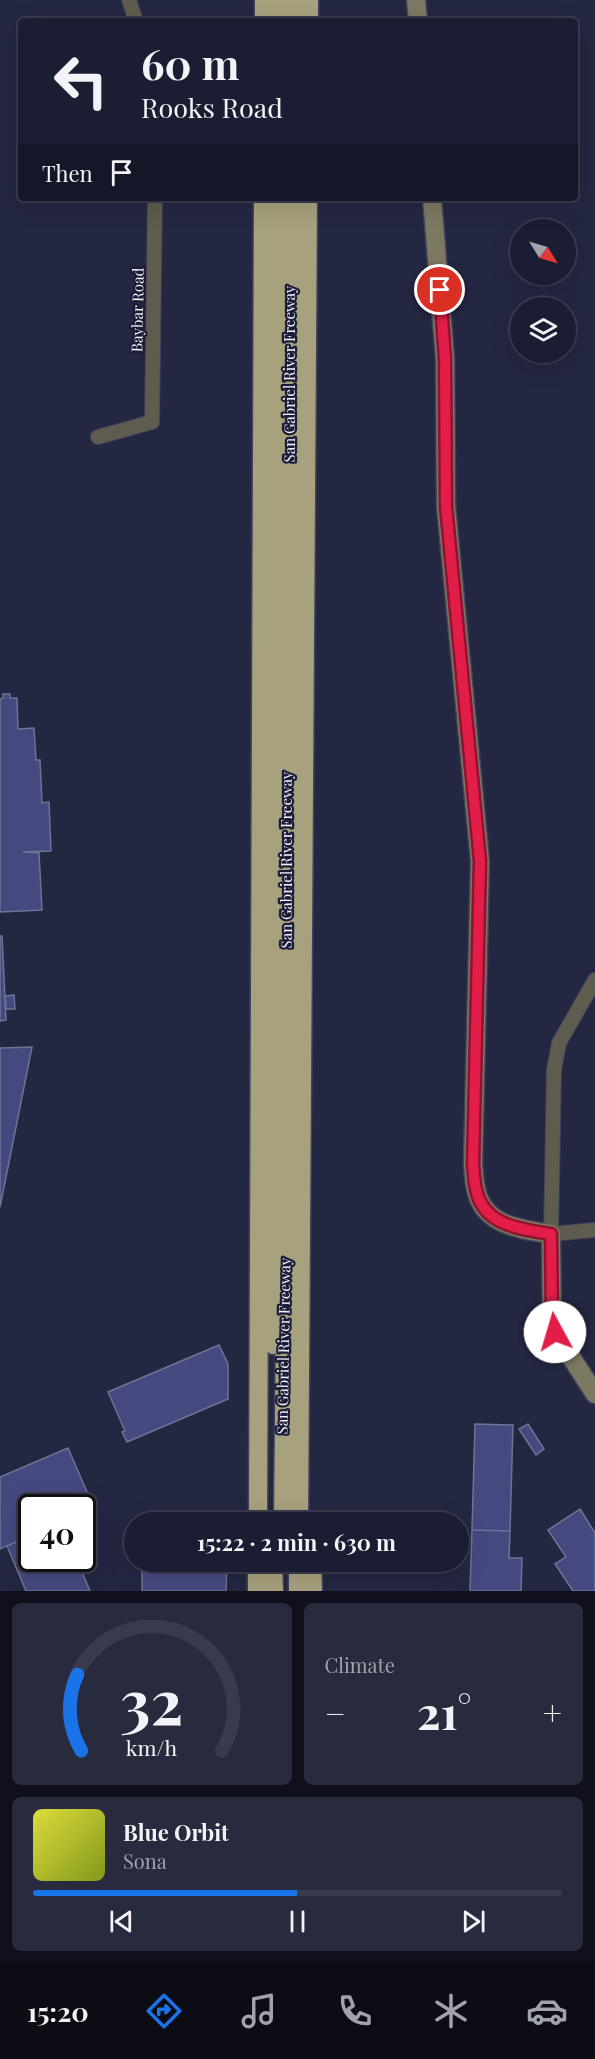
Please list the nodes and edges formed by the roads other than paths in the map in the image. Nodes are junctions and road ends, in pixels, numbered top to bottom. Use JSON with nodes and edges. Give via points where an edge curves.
{"nodes":[{"id":1,"x":129,"y":0,"type":"edge"},
{"id":2,"x":264,"y":0,"type":"edge"},
{"id":3,"x":278,"y":0,"type":"edge"},
{"id":4,"x":295,"y":0,"type":"edge"},
{"id":5,"x":309,"y":0,"type":"edge"},
{"id":6,"x":416,"y":0,"type":"edge"},
{"id":7,"x":135,"y":18,"type":"edge"},
{"id":8,"x":264,"y":18,"type":"edge"},
{"id":9,"x":278,"y":18,"type":"edge"},
{"id":10,"x":295,"y":18,"type":"edge"},
{"id":11,"x":309,"y":18,"type":"edge"},
{"id":12,"x":418,"y":18,"type":"edge"},
{"id":13,"x":155,"y":201,"type":"edge"},
{"id":14,"x":263,"y":201,"type":"edge"},
{"id":15,"x":278,"y":201,"type":"edge"},
{"id":16,"x":293,"y":201,"type":"edge"},
{"id":17,"x":309,"y":201,"type":"edge"},
{"id":18,"x":432,"y":201,"type":"edge"},
{"id":19,"x":98,"y":437,"type":"dead end"},
{"id":20,"x":595,"y":980,"type":"edge"},
{"id":21,"x":595,"y":1230,"type":"edge"},
{"id":22,"x":551,"y":1234,"type":"junction"},
{"id":23,"x":301,"y":1377,"type":"junction"},
{"id":24,"x":595,"y":1394,"type":"edge"},
{"id":25,"x":258,"y":1512,"type":"edge"},
{"id":26,"x":273,"y":1512,"type":"edge"},
{"id":27,"x":283,"y":1512,"type":"edge"},
{"id":28,"x":299,"y":1512,"type":"edge"},
{"id":29,"x":309,"y":1512,"type":"edge"},
{"id":30,"x":258,"y":1572,"type":"edge"},
{"id":31,"x":273,"y":1572,"type":"edge"},
{"id":32,"x":282,"y":1572,"type":"edge"},
{"id":33,"x":298,"y":1572,"type":"edge"},
{"id":34,"x":312,"y":1572,"type":"edge"},
{"id":35,"x":257,"y":1591,"type":"edge"},
{"id":36,"x":274,"y":1591,"type":"edge"},
{"id":37,"x":282,"y":1591,"type":"edge"},
{"id":38,"x":298,"y":1591,"type":"edge"},
{"id":39,"x":313,"y":1591,"type":"edge"}],
"edges":[{"from":1,"to":7,"type":"street"},
{"from":2,"to":8,"type":"highway"},
{"from":3,"to":9,"type":"highway"},
{"from":4,"to":10,"type":"highway"},
{"from":5,"to":11,"type":"highway"},
{"from":6,"to":12,"type":"street"},
{"from":13,"to":19,"type":"street","name":"Baybar Road","via":[[152,422]]},
{"from":14,"to":25,"type":"highway","name":"San Gabriel River Freeway"},
{"from":15,"to":26,"type":"highway"},
{"from":16,"to":27,"type":"highway"},
{"from":17,"to":23,"type":"highway","name":"San Gabriel River Freeway"},
{"from":18,"to":22,"type":"street","via":[[445,359],[446,506],[480,861],[473,1165],[476,1191],[484,1208],[497,1220],[514,1228]]},
{"from":20,"to":22,"type":"street","via":[[559,1043]]},
{"from":21,"to":22,"type":"street"},
{"from":22,"to":24,"type":"street","via":[[552,1322]]},
{"from":23,"to":28,"type":"highway","name":"San Gabriel River Freeway"},
{"from":23,"to":29,"type":"highway"},
{"from":30,"to":35,"type":"highway"},
{"from":31,"to":36,"type":"highway"},
{"from":32,"to":37,"type":"highway"},
{"from":33,"to":38,"type":"highway"},
{"from":34,"to":39,"type":"highway"}]}
